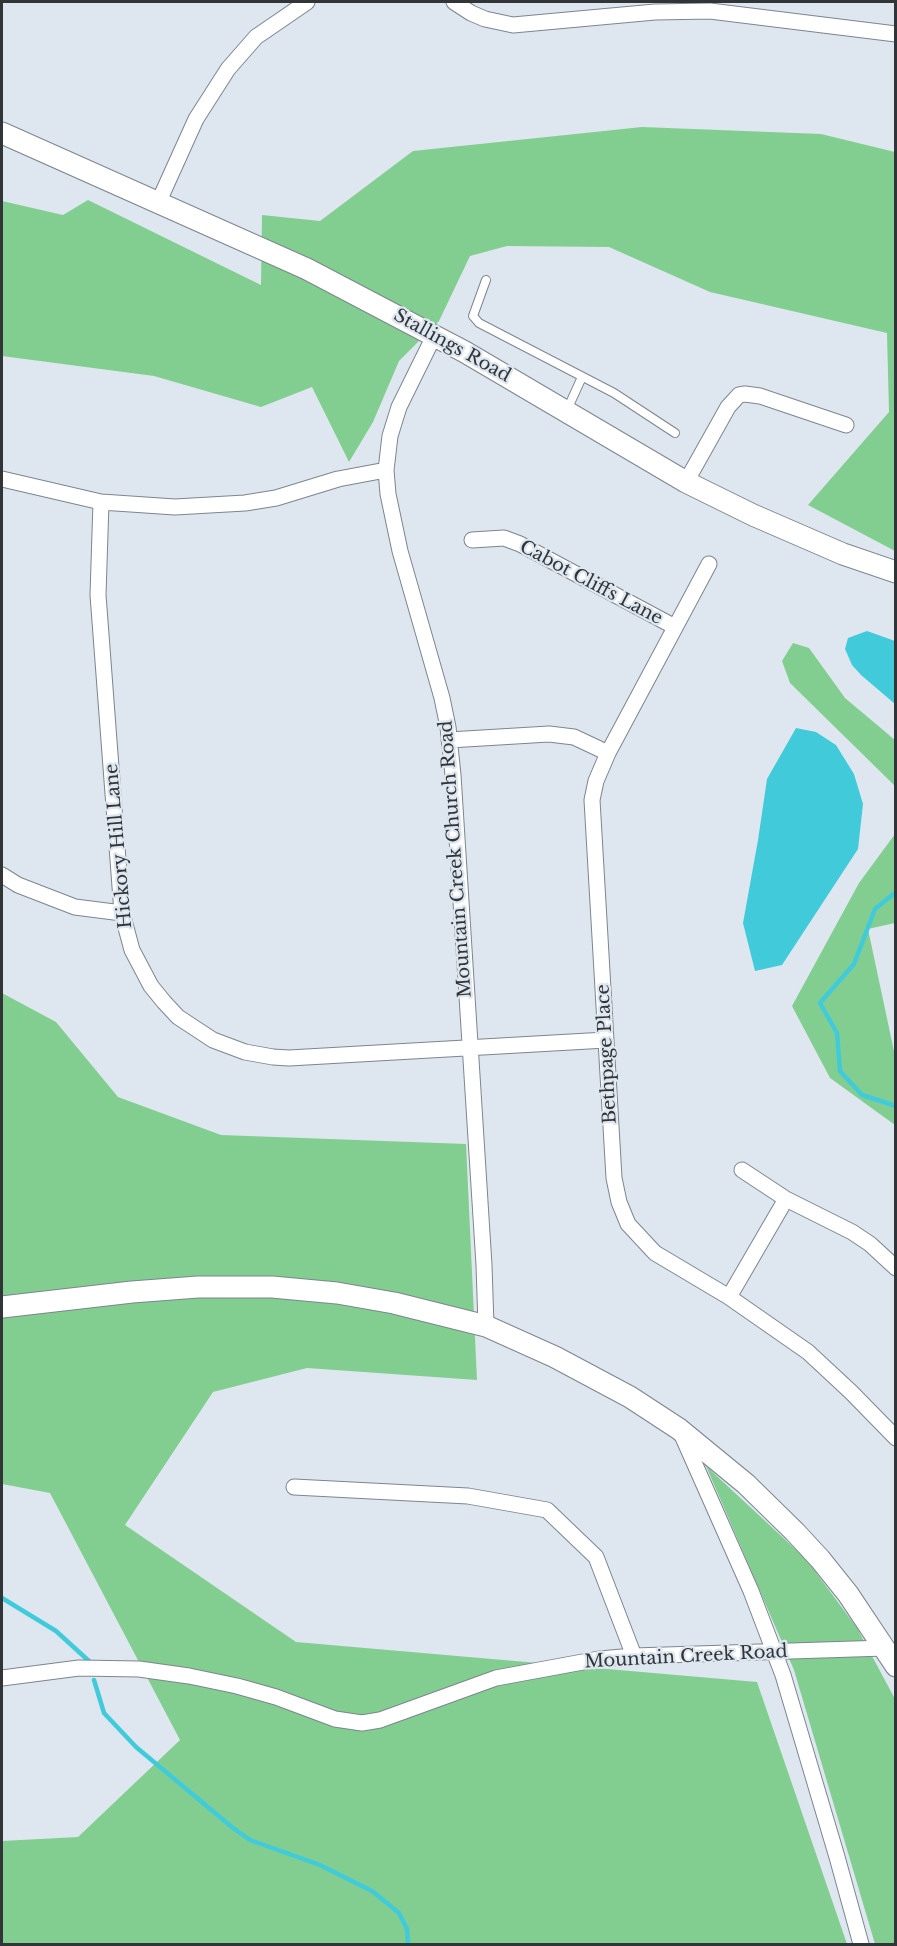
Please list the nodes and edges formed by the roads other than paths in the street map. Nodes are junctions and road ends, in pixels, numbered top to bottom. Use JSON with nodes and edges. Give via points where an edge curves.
{"nodes":[{"id":1,"x":307,"y":2,"type":"edge"},
{"id":2,"x":454,"y":2,"type":"edge"},
{"id":3,"x":896,"y":34,"type":"edge"},
{"id":4,"x":2,"y":133,"type":"edge"},
{"id":5,"x":159,"y":201,"type":"junction"},
{"id":6,"x":486,"y":280,"type":"dead end"},
{"id":7,"x":434,"y":336,"type":"junction"},
{"id":8,"x":582,"y":377,"type":"junction"},
{"id":9,"x":566,"y":412,"type":"junction"},
{"id":10,"x":846,"y":425,"type":"dead end"},
{"id":11,"x":675,"y":433,"type":"dead end"},
{"id":12,"x":386,"y":470,"type":"junction"},
{"id":13,"x":2,"y":479,"type":"edge"},
{"id":14,"x":686,"y":483,"type":"junction"},
{"id":15,"x":101,"y":502,"type":"junction"},
{"id":16,"x":472,"y":540,"type":"dead end"},
{"id":17,"x":709,"y":564,"type":"dead end"},
{"id":18,"x":896,"y":572,"type":"edge"},
{"id":19,"x":675,"y":627,"type":"junction"},
{"id":20,"x":449,"y":740,"type":"junction"},
{"id":21,"x":608,"y":753,"type":"junction"},
{"id":22,"x":2,"y":875,"type":"edge"},
{"id":23,"x":122,"y":913,"type":"junction"},
{"id":24,"x":606,"y":1040,"type":"junction"},
{"id":25,"x":470,"y":1048,"type":"junction"},
{"id":26,"x":742,"y":1170,"type":"dead end"},
{"id":27,"x":786,"y":1199,"type":"junction"},
{"id":28,"x":896,"y":1268,"type":"edge"},
{"id":29,"x":729,"y":1298,"type":"junction"},
{"id":30,"x":2,"y":1307,"type":"edge"},
{"id":31,"x":486,"y":1326,"type":"junction"},
{"id":32,"x":679,"y":1429,"type":"junction"},
{"id":33,"x":896,"y":1438,"type":"edge"},
{"id":34,"x":294,"y":1487,"type":"dead end"},
{"id":35,"x":774,"y":1651,"type":"junction"},
{"id":36,"x":634,"y":1656,"type":"junction"},
{"id":37,"x":890,"y":1657,"type":"edge"},
{"id":38,"x":2,"y":1678,"type":"edge"},
{"id":39,"x":861,"y":1944,"type":"edge"}],
"edges":[{"from":1,"to":5,"type":"street","via":[[256,38],[228,69],[196,119]]},
{"from":2,"to":3,"type":"street","via":[[485,19],[513,25],[710,11]]},
{"from":4,"to":5,"type":"main road","name":"Stallings Road"},
{"from":5,"to":7,"type":"main road","name":"Stallings Road","via":[[307,269]]},
{"from":6,"to":8,"type":"lane","via":[[473,316],[479,323]]},
{"from":7,"to":9,"type":"main road","name":"Stallings Road"},
{"from":7,"to":12,"type":"street","name":"Mountain Creek Church Road","via":[[399,407]]},
{"from":8,"to":9,"type":"lane"},
{"from":8,"to":11,"type":"lane"},
{"from":9,"to":14,"type":"main road","name":"Stallings Road"},
{"from":10,"to":14,"type":"street","via":[[760,396],[738,395]]},
{"from":12,"to":15,"type":"street","via":[[245,503],[175,507]]},
{"from":12,"to":20,"type":"street","name":"Mountain Creek Church Road","via":[[387,494],[400,551],[442,698]]},
{"from":13,"to":15,"type":"street"},
{"from":14,"to":18,"type":"main road","name":"Stallings Road","via":[[833,549]]},
{"from":15,"to":23,"type":"street","name":"Hickory Hill Lane","via":[[98,595]]},
{"from":16,"to":19,"type":"street","name":"Cabot Cliffs Lane","via":[[504,538],[520,544]]},
{"from":17,"to":19,"type":"street","name":"Bethpage Place"},
{"from":19,"to":21,"type":"street","name":"Bethpage Place"},
{"from":20,"to":21,"type":"street","via":[[562,735]]},
{"from":20,"to":25,"type":"street","name":"Mountain Creek Church Road"},
{"from":21,"to":24,"type":"street","name":"Bethpage Place","via":[[596,781],[592,808]]},
{"from":22,"to":23,"type":"street","via":[[75,906]]},
{"from":23,"to":25,"type":"street","name":"Hickory Hill Lane","via":[[132,950],[164,1002],[195,1029],[232,1048],[289,1058]]},
{"from":24,"to":25,"type":"street","name":"Hickory Hill Lane"},
{"from":24,"to":29,"type":"street","name":"Bethpage Place","via":[[614,1178],[628,1224],[655,1253]]},
{"from":25,"to":31,"type":"street","name":"Mountain Creek Church Road"},
{"from":26,"to":27,"type":"street"},
{"from":27,"to":28,"type":"street","via":[[852,1232]]},
{"from":27,"to":29,"type":"street"},
{"from":29,"to":33,"type":"street","name":"Bethpage Place","via":[[808,1352]]},
{"from":30,"to":31,"type":"main road","via":[[198,1287],[272,1287],[394,1303]]},
{"from":31,"to":32,"type":"main road","via":[[591,1375]]},
{"from":32,"to":35,"type":"street"},
{"from":32,"to":37,"type":"main road","via":[[746,1484],[795,1532],[848,1594]]},
{"from":34,"to":36,"type":"street","via":[[468,1496],[547,1510],[597,1557]]},
{"from":35,"to":36,"type":"street","name":"Mountain Creek Road"},
{"from":35,"to":37,"type":"street","name":"Mountain Creek Road"},
{"from":35,"to":39,"type":"street"},
{"from":36,"to":38,"type":"street","name":"Mountain Creek Road","via":[[511,1674],[362,1723],[335,1719],[237,1686],[139,1669],[79,1668]]}]}
